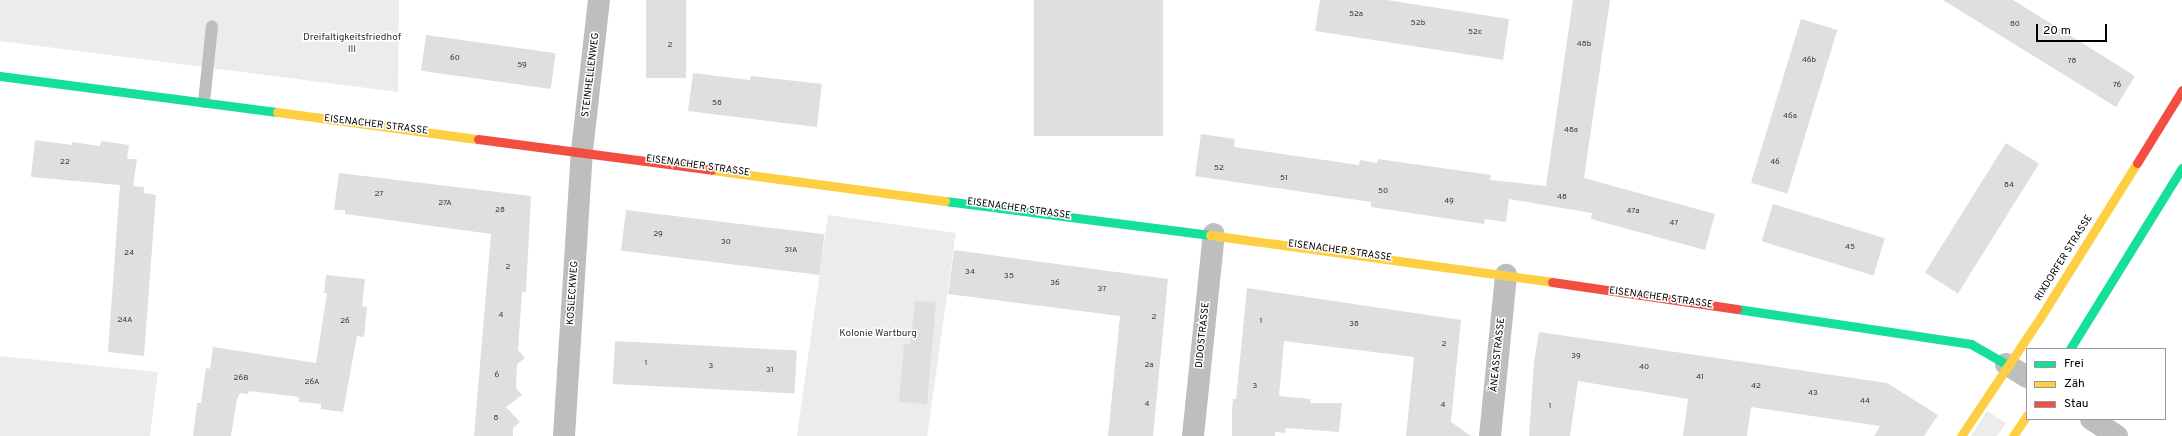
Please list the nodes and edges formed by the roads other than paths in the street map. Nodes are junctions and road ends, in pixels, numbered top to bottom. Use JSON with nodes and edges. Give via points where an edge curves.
{"nodes":[{"id":1,"x":599,"y":0,"type":"edge"},
{"id":2,"x":212,"y":26,"type":"dead end"},
{"id":3,"x":0,"y":76,"type":"edge"},
{"id":4,"x":2182,"y":90,"type":"edge"},
{"id":5,"x":204,"y":102,"type":"junction"},
{"id":6,"x":582,"y":151,"type":"junction"},
{"id":7,"x":2182,"y":168,"type":"edge"},
{"id":8,"x":1214,"y":234,"type":"junction"},
{"id":9,"x":1506,"y":275,"type":"junction"},
{"id":10,"x":2071,"y":348,"type":"edge"},
{"id":11,"x":2006,"y":364,"type":"junction"},
{"id":12,"x":2026,"y":376,"type":"edge"},
{"id":13,"x":2026,"y":416,"type":"edge"},
{"id":14,"x":2093,"y":420,"type":"edge"},
{"id":15,"x":564,"y":436,"type":"edge"},
{"id":16,"x":1193,"y":436,"type":"edge"},
{"id":17,"x":1490,"y":436,"type":"edge"},
{"id":18,"x":1961,"y":436,"type":"edge"},
{"id":19,"x":2013,"y":436,"type":"edge"},
{"id":20,"x":2117,"y":436,"type":"edge"}],
"edges":[{"from":1,"to":6,"type":"street","name":"STEINHELLENWEG"},
{"from":2,"to":5,"type":"lane"},
{"from":3,"to":5,"type":"street","name":"EISENACHER STRASSE"},
{"from":4,"to":11,"type":"street","name":"RIXDORFER STRASSE","via":[[2040,318]]},
{"from":5,"to":6,"type":"street","name":"EISENACHER STRASSE"},
{"from":6,"to":8,"type":"street","name":"EISENACHER STRASSE"},
{"from":6,"to":15,"type":"street","name":"KOSLECKWEG"},
{"from":7,"to":10,"type":"street"},
{"from":8,"to":9,"type":"street","name":"EISENACHER STRASSE"},
{"from":8,"to":16,"type":"street","name":"DIDOSTRASSE"},
{"from":9,"to":11,"type":"street","name":"EISENACHER STRASSE","via":[[1971,344]]},
{"from":9,"to":17,"type":"street","name":"ÄNEASSTRASSE"},
{"from":11,"to":12,"type":"street","name":"EISENACHER STRASSE"},
{"from":11,"to":18,"type":"street","name":"RIXDORFER STRASSE"},
{"from":13,"to":19,"type":"street"},
{"from":14,"to":20,"type":"street"}]}
